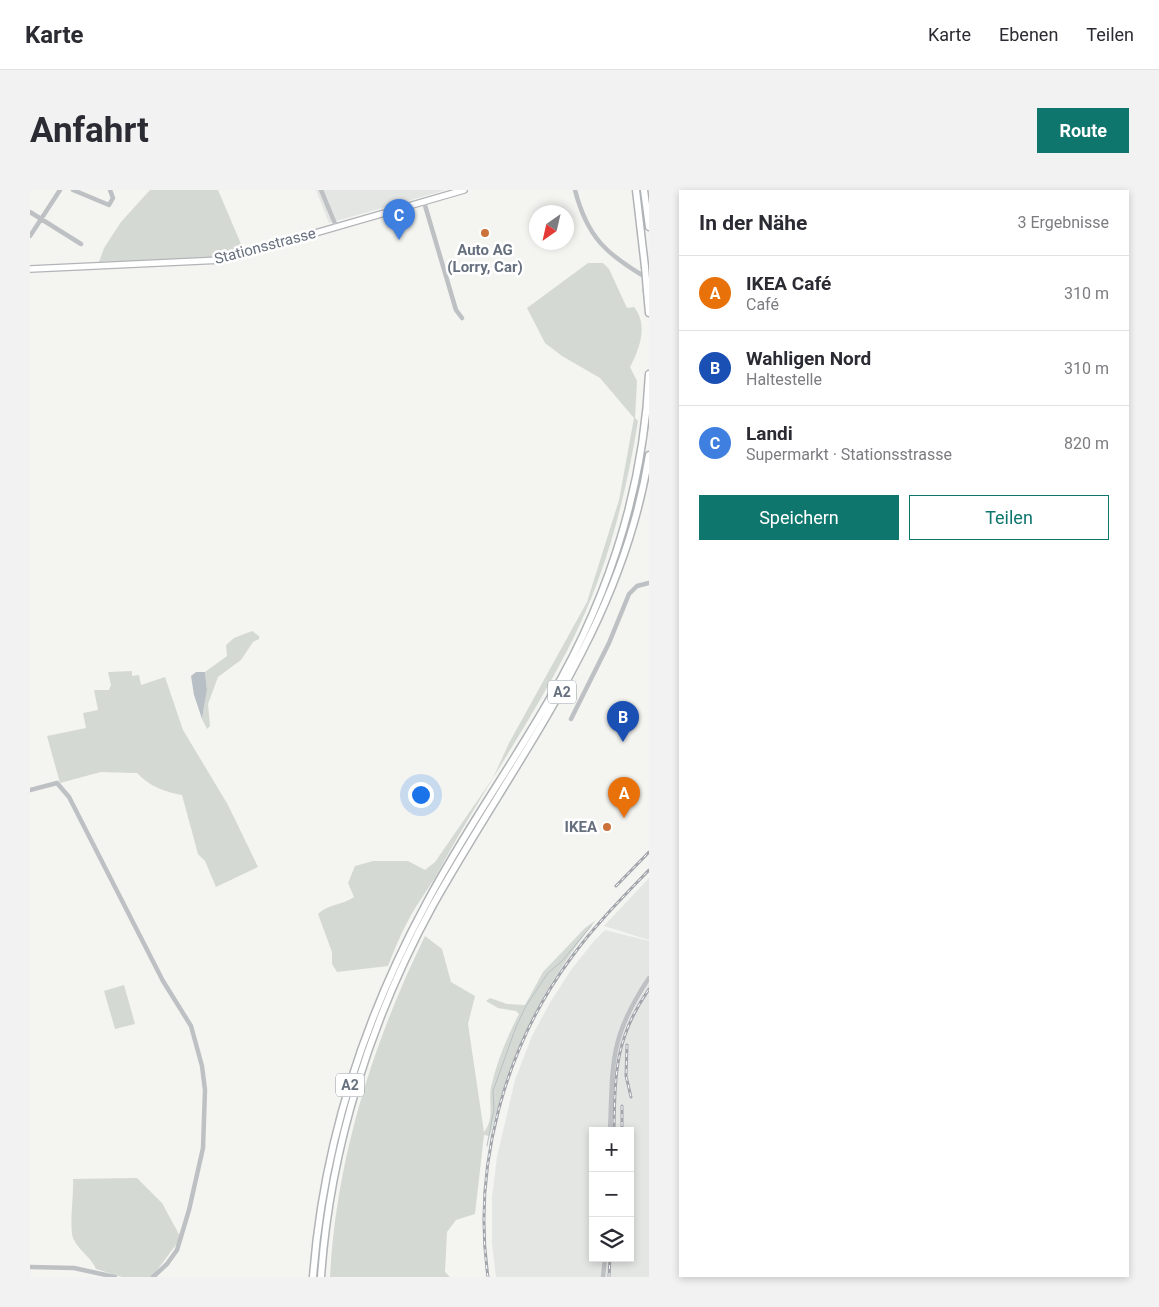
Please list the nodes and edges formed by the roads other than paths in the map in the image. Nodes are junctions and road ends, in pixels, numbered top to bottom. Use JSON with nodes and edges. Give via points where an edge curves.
{"nodes":[{"id":1,"x":60,"y":190,"type":"edge"},
{"id":2,"x":73,"y":190,"type":"edge"},
{"id":3,"x":110,"y":190,"type":"edge"},
{"id":4,"x":321,"y":190,"type":"edge"},
{"id":5,"x":464,"y":190,"type":"edge"},
{"id":6,"x":636,"y":190,"type":"edge"},
{"id":7,"x":644,"y":190,"type":"edge"},
{"id":8,"x":576,"y":192,"type":"edge"},
{"id":9,"x":424,"y":202,"type":"junction"},
{"id":10,"x":30,"y":212,"type":"edge"},
{"id":11,"x":42,"y":218,"type":"junction"},
{"id":12,"x":336,"y":226,"type":"junction"},
{"id":13,"x":649,"y":227,"type":"edge"},
{"id":14,"x":31,"y":233,"type":"edge"},
{"id":15,"x":81,"y":244,"type":"dead end"},
{"id":16,"x":30,"y":269,"type":"edge"},
{"id":17,"x":649,"y":279,"type":"edge"},
{"id":18,"x":649,"y":313,"type":"edge"},
{"id":19,"x":462,"y":318,"type":"dead end"},
{"id":20,"x":649,"y":374,"type":"edge"},
{"id":21,"x":649,"y":455,"type":"edge"},
{"id":22,"x":649,"y":583,"type":"edge"},
{"id":23,"x":571,"y":719,"type":"dead end"},
{"id":24,"x":30,"y":790,"type":"edge"},
{"id":25,"x":649,"y":978,"type":"edge"},
{"id":26,"x":610,"y":1127,"type":"edge"},
{"id":27,"x":605,"y":1262,"type":"edge"},
{"id":28,"x":30,"y":1267,"type":"edge"},
{"id":29,"x":115,"y":1277,"type":"edge"},
{"id":30,"x":154,"y":1277,"type":"edge"},
{"id":31,"x":313,"y":1277,"type":"edge"},
{"id":32,"x":321,"y":1277,"type":"edge"},
{"id":33,"x":603,"y":1277,"type":"edge"}],
"edges":[{"from":1,"to":11,"type":"street"},
{"from":2,"to":3,"type":"street","via":[[109,205],[114,198]]},
{"from":4,"to":12,"type":"street"},
{"from":5,"to":9,"type":"main road","name":"Stationsstrasse"},
{"from":6,"to":18,"type":"highway","bridge":true},
{"from":7,"to":13,"type":"highway"},
{"from":8,"to":17,"type":"street","via":[[583,216],[598,242],[619,261]]},
{"from":9,"to":12,"type":"main road","name":"Stationsstrasse"},
{"from":9,"to":19,"type":"street","via":[[456,310]]},
{"from":10,"to":11,"type":"street"},
{"from":11,"to":14,"type":"street"},
{"from":11,"to":15,"type":"street"},
{"from":12,"to":16,"type":"main road","name":"Stationsstrasse","via":[[249,254],[210,262]]},
{"from":20,"to":31,"type":"highway","number":"A2","via":[[638,470],[622,534],[597,606],[557,686],[425,905],[392,972],[361,1050],[330,1164]]},
{"from":21,"to":32,"type":"highway","number":"A2","via":[[627,546],[589,641],[436,902],[383,1013],[357,1088],[343,1143],[331,1199]]},
{"from":22,"to":23,"type":"street","via":[[637,586],[629,594]]},
{"from":24,"to":30,"type":"street","via":[[58,783],[68,797],[163,981],[191,1026],[198,1046],[204,1090],[201,1157],[182,1238],[170,1260]]},
{"from":25,"to":26,"type":"street","via":[[626,1016],[616,1045],[611,1068]]},
{"from":27,"to":33,"type":"street"},
{"from":28,"to":29,"type":"street","via":[[74,1268]]}]}
